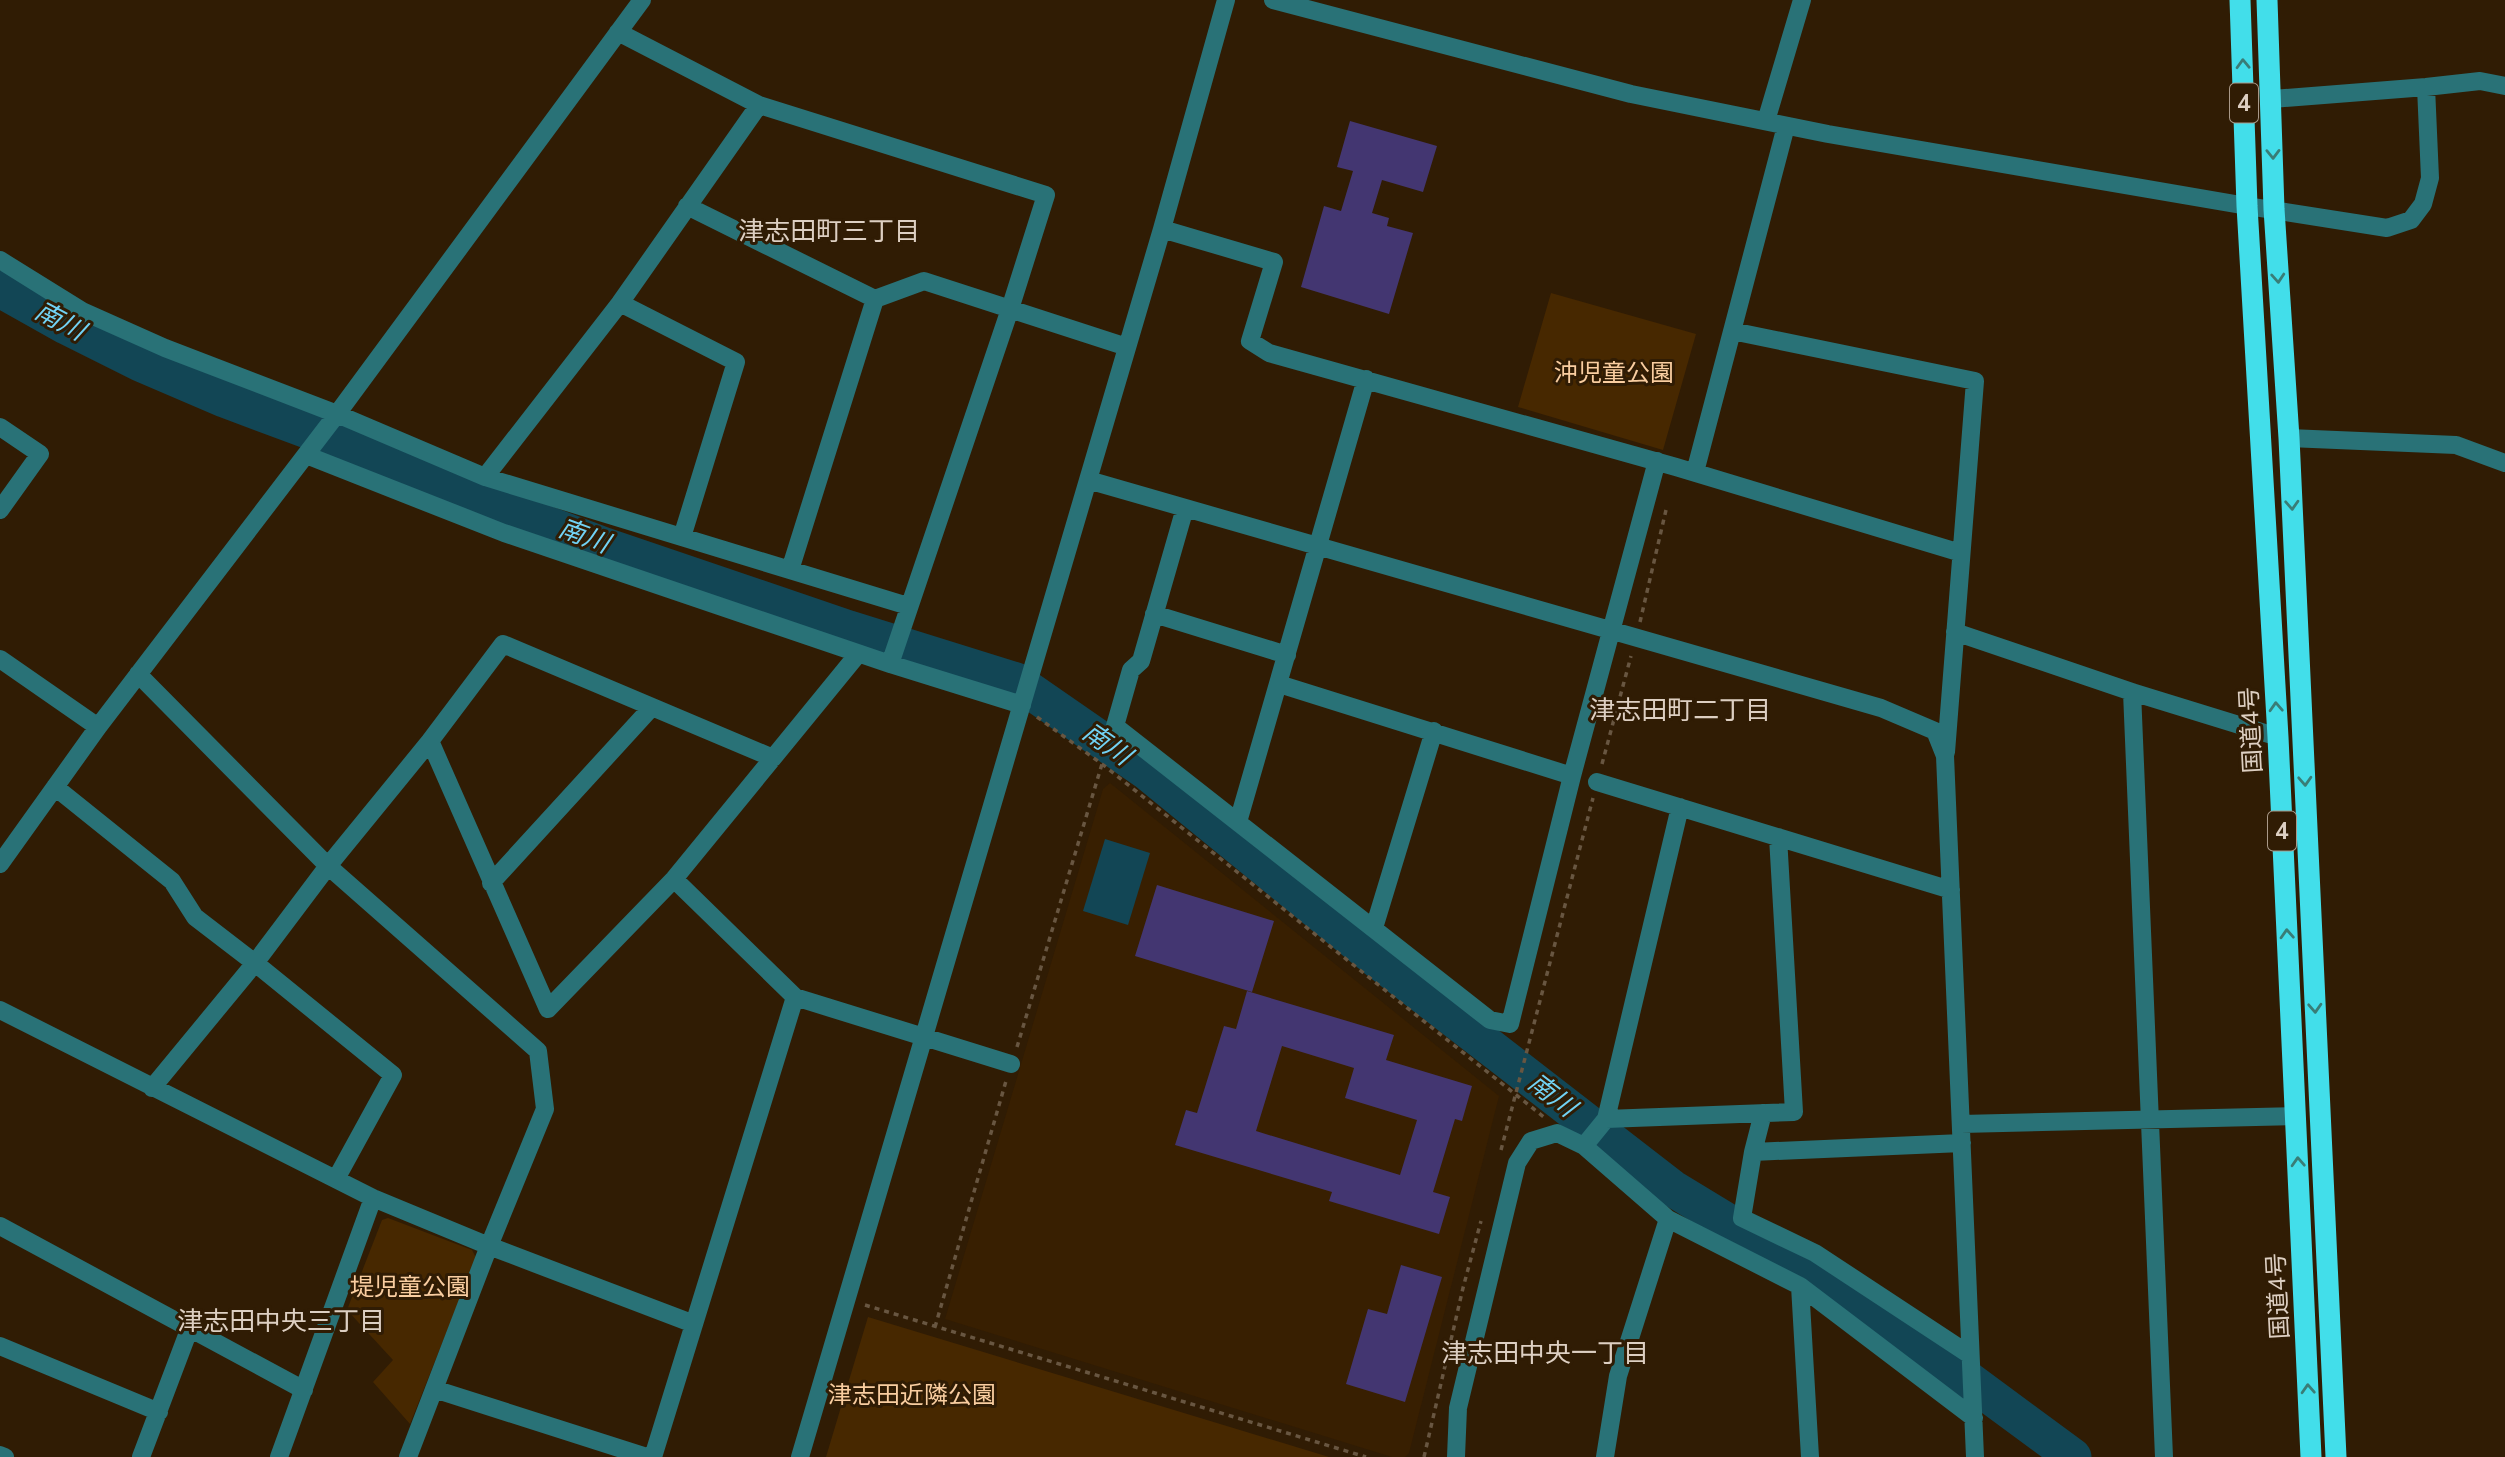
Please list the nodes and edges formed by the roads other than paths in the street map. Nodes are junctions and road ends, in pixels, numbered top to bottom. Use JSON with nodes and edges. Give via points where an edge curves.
{"nodes":[{"id":1,"x":642,"y":0,"type":"edge"},
{"id":2,"x":1226,"y":0,"type":"edge"},
{"id":3,"x":1273,"y":0,"type":"edge"},
{"id":4,"x":1802,"y":0,"type":"edge"},
{"id":5,"x":2240,"y":0,"type":"edge"},
{"id":6,"x":2267,"y":0,"type":"edge"},
{"id":7,"x":618,"y":32,"type":"junction"},
{"id":8,"x":2505,"y":86,"type":"edge"},
{"id":9,"x":2426,"y":88,"type":"junction"},
{"id":10,"x":2272,"y":99,"type":"junction"},
{"id":11,"x":759,"y":105,"type":"junction"},
{"id":12,"x":1766,"y":121,"type":"junction"},
{"id":13,"x":1786,"y":126,"type":"junction"},
{"id":14,"x":687,"y":206,"type":"junction"},
{"id":15,"x":2247,"y":206,"type":"junction"},
{"id":16,"x":2274,"y":209,"type":"junction"},
{"id":17,"x":1162,"y":229,"type":"junction"},
{"id":18,"x":0,"y":260,"type":"edge"},
{"id":19,"x":875,"y":299,"type":"junction"},
{"id":20,"x":620,"y":303,"type":"junction"},
{"id":21,"x":1010,"y":309,"type":"junction"},
{"id":22,"x":1732,"y":331,"type":"junction"},
{"id":23,"x":1127,"y":347,"type":"junction"},
{"id":24,"x":1366,"y":379,"type":"junction"},
{"id":25,"x":337,"y":414,"type":"junction"},
{"id":26,"x":0,"y":427,"type":"edge"},
{"id":27,"x":2289,"y":438,"type":"junction"},
{"id":28,"x":306,"y":454,"type":"junction"},
{"id":29,"x":1657,"y":461,"type":"junction"},
{"id":30,"x":2505,"y":463,"type":"edge"},
{"id":31,"x":1695,"y":472,"type":"junction"},
{"id":32,"x":485,"y":477,"type":"junction"},
{"id":33,"x":1088,"y":480,"type":"junction"},
{"id":34,"x":1185,"y":508,"type":"junction"},
{"id":35,"x":0,"y":510,"type":"edge"},
{"id":36,"x":682,"y":537,"type":"junction"},
{"id":37,"x":1319,"y":546,"type":"junction"},
{"id":38,"x":1961,"y":554,"type":"junction"},
{"id":39,"x":790,"y":570,"type":"junction"},
{"id":40,"x":908,"y":606,"type":"junction"},
{"id":41,"x":1154,"y":614,"type":"junction"},
{"id":42,"x":1611,"y":631,"type":"junction"},
{"id":43,"x":1955,"y":632,"type":"junction"},
{"id":44,"x":858,"y":654,"type":"junction"},
{"id":45,"x":1287,"y":655,"type":"junction"},
{"id":46,"x":0,"y":659,"type":"edge"},
{"id":47,"x":890,"y":664,"type":"junction"},
{"id":48,"x":138,"y":674,"type":"junction"},
{"id":49,"x":1279,"y":684,"type":"junction"},
{"id":50,"x":2132,"y":692,"type":"junction"},
{"id":51,"x":1021,"y":705,"type":"junction"},
{"id":52,"x":652,"y":707,"type":"junction"},
{"id":53,"x":98,"y":727,"type":"junction"},
{"id":54,"x":1434,"y":731,"type":"junction"},
{"id":55,"x":2278,"y":737,"type":"junction"},
{"id":56,"x":430,"y":741,"type":"junction"},
{"id":57,"x":1945,"y":756,"type":"junction"},
{"id":58,"x":773,"y":758,"type":"junction"},
{"id":59,"x":1572,"y":776,"type":"junction"},
{"id":60,"x":1597,"y":782,"type":"road end"},
{"id":61,"x":55,"y":788,"type":"junction"},
{"id":62,"x":1680,"y":807,"type":"junction"},
{"id":63,"x":1238,"y":822,"type":"junction"},
{"id":64,"x":1778,"y":837,"type":"junction"},
{"id":65,"x":0,"y":863,"type":"edge"},
{"id":66,"x":328,"y":866,"type":"junction"},
{"id":67,"x":674,"y":880,"type":"junction"},
{"id":68,"x":491,"y":883,"type":"junction"},
{"id":69,"x":1951,"y":890,"type":"junction"},
{"id":70,"x":1374,"y":928,"type":"junction"},
{"id":71,"x":255,"y":963,"type":"junction"},
{"id":72,"x":795,"y":997,"type":"junction"},
{"id":73,"x":0,"y":1010,"type":"edge"},
{"id":74,"x":924,"y":1036,"type":"junction"},
{"id":75,"x":1011,"y":1064,"type":"dead end"},
{"id":76,"x":152,"y":1088,"type":"junction"},
{"id":77,"x":1763,"y":1113,"type":"junction"},
{"id":78,"x":2295,"y":1116,"type":"junction"},
{"id":79,"x":2150,"y":1119,"type":"junction"},
{"id":80,"x":1604,"y":1121,"type":"junction"},
{"id":81,"x":1961,"y":1124,"type":"junction"},
{"id":82,"x":1962,"y":1143,"type":"junction"},
{"id":83,"x":1586,"y":1144,"type":"junction"},
{"id":84,"x":1753,"y":1152,"type":"junction"},
{"id":85,"x":336,"y":1179,"type":"junction"},
{"id":86,"x":373,"y":1198,"type":"junction"},
{"id":87,"x":1668,"y":1219,"type":"junction"},
{"id":88,"x":0,"y":1226,"type":"edge"},
{"id":89,"x":489,"y":1246,"type":"junction"},
{"id":90,"x":1800,"y":1286,"type":"junction"},
{"id":91,"x":694,"y":1324,"type":"junction"},
{"id":92,"x":189,"y":1330,"type":"junction"},
{"id":93,"x":0,"y":1346,"type":"edge"},
{"id":94,"x":1970,"y":1355,"type":"junction"},
{"id":95,"x":434,"y":1389,"type":"junction"},
{"id":96,"x":304,"y":1390,"type":"junction"},
{"id":97,"x":159,"y":1412,"type":"junction"},
{"id":98,"x":1974,"y":1418,"type":"junction"},
{"id":99,"x":0,"y":1455,"type":"edge"},
{"id":100,"x":5,"y":1457,"type":"edge"},
{"id":101,"x":141,"y":1457,"type":"edge"},
{"id":102,"x":279,"y":1457,"type":"edge"},
{"id":103,"x":408,"y":1457,"type":"edge"},
{"id":104,"x":647,"y":1457,"type":"edge"},
{"id":105,"x":653,"y":1457,"type":"edge"},
{"id":106,"x":800,"y":1457,"type":"edge"},
{"id":107,"x":1456,"y":1457,"type":"edge"},
{"id":108,"x":1605,"y":1457,"type":"edge"},
{"id":109,"x":1810,"y":1457,"type":"edge"},
{"id":110,"x":1975,"y":1457,"type":"edge"},
{"id":111,"x":2164,"y":1457,"type":"edge"},
{"id":112,"x":2311,"y":1457,"type":"edge"},
{"id":113,"x":2336,"y":1457,"type":"edge"}],
"edges":[{"from":1,"to":7,"type":"street"},
{"from":2,"to":17,"type":"street"},
{"from":3,"to":12,"type":"street","via":[[1631,94]]},
{"from":4,"to":12,"type":"street"},
{"from":15,"to":5,"type":"highway","name":"国道4号","number":"4","one_way":true},
{"from":6,"to":10,"type":"highway","name":"国道4号","number":"4"},
{"from":7,"to":11,"type":"street"},
{"from":7,"to":25,"type":"street"},
{"from":8,"to":9,"type":"street","via":[[2480,81]]},
{"from":9,"to":10,"type":"street"},
{"from":9,"to":16,"type":"street","via":[[2430,178],[2423,204],[2411,220],[2387,228]]},
{"from":10,"to":16,"type":"highway","name":"国道4号","number":"4","one_way":true},
{"from":11,"to":14,"type":"street"},
{"from":11,"to":21,"type":"street","via":[[1046,195]]},
{"from":12,"to":13,"type":"street"},
{"from":13,"to":15,"type":"street"},
{"from":13,"to":22,"type":"street"},
{"from":14,"to":19,"type":"street"},
{"from":14,"to":20,"type":"street"},
{"from":15,"to":16,"type":"street"},
{"from":55,"to":15,"type":"highway","name":"国道4号","number":"4","one_way":true},
{"from":16,"to":27,"type":"highway","name":"国道4号","number":"4","one_way":true},
{"from":17,"to":23,"type":"street"},
{"from":17,"to":24,"type":"street","via":[[1274,262],[1250,341],[1269,353]]},
{"from":18,"to":25,"type":"street","via":[[82,311],[164,348]]},
{"from":19,"to":21,"type":"street","via":[[924,281]]},
{"from":19,"to":39,"type":"street"},
{"from":20,"to":32,"type":"street"},
{"from":20,"to":36,"type":"street","via":[[736,362]]},
{"from":21,"to":23,"type":"street"},
{"from":21,"to":40,"type":"street"},
{"from":22,"to":31,"type":"street"},
{"from":22,"to":38,"type":"street","via":[[1975,381]]},
{"from":23,"to":33,"type":"street"},
{"from":24,"to":29,"type":"street"},
{"from":24,"to":37,"type":"street"},
{"from":25,"to":28,"type":"street"},
{"from":25,"to":32,"type":"street"},
{"from":26,"to":35,"type":"street","via":[[40,454]]},
{"from":27,"to":30,"type":"street","via":[[2456,444]]},
{"from":27,"to":113,"type":"highway","name":"国道4号","number":"4","one_way":true},
{"from":28,"to":44,"type":"street","via":[[504,534]]},
{"from":28,"to":48,"type":"street"},
{"from":29,"to":31,"type":"street"},
{"from":29,"to":42,"type":"street"},
{"from":31,"to":38,"type":"street"},
{"from":32,"to":36,"type":"street"},
{"from":33,"to":34,"type":"street"},
{"from":33,"to":51,"type":"street"},
{"from":34,"to":37,"type":"street"},
{"from":34,"to":41,"type":"street"},
{"from":36,"to":39,"type":"street"},
{"from":37,"to":42,"type":"street"},
{"from":37,"to":45,"type":"street"},
{"from":38,"to":43,"type":"street"},
{"from":39,"to":40,"type":"street"},
{"from":40,"to":47,"type":"street"},
{"from":41,"to":45,"type":"street"},
{"from":41,"to":63,"type":"street","via":[[1115,726]]},
{"from":42,"to":57,"type":"street","via":[[1881,708],[1935,731]]},
{"from":42,"to":59,"type":"street"},
{"from":43,"to":50,"type":"street"},
{"from":43,"to":57,"type":"street"},
{"from":44,"to":47,"type":"street"},
{"from":44,"to":58,"type":"street"},
{"from":45,"to":49,"type":"street"},
{"from":46,"to":53,"type":"street"},
{"from":47,"to":51,"type":"street"},
{"from":48,"to":53,"type":"street"},
{"from":48,"to":66,"type":"street"},
{"from":49,"to":54,"type":"street"},
{"from":49,"to":63,"type":"street"},
{"from":50,"to":55,"type":"street"},
{"from":50,"to":79,"type":"street"},
{"from":51,"to":74,"type":"street"},
{"from":52,"to":56,"type":"street","via":[[503,644]]},
{"from":52,"to":58,"type":"street"},
{"from":52,"to":68,"type":"street"},
{"from":53,"to":61,"type":"street"},
{"from":54,"to":59,"type":"street"},
{"from":54,"to":70,"type":"street"},
{"from":78,"to":55,"type":"highway","name":"国道4号","number":"4","one_way":true},
{"from":56,"to":66,"type":"street"},
{"from":56,"to":68,"type":"street"},
{"from":57,"to":69,"type":"street"},
{"from":58,"to":67,"type":"street"},
{"from":59,"to":70,"type":"street","via":[[1510,1024],[1490,1020]]},
{"from":60,"to":62,"type":"street"},
{"from":61,"to":65,"type":"street"},
{"from":61,"to":71,"type":"street","via":[[172,881],[195,917]]},
{"from":62,"to":64,"type":"street"},
{"from":62,"to":80,"type":"street"},
{"from":63,"to":70,"type":"street"},
{"from":64,"to":69,"type":"street"},
{"from":64,"to":77,"type":"street","via":[[1794,1112]]},
{"from":66,"to":71,"type":"street"},
{"from":66,"to":89,"type":"street","via":[[538,1051],[545,1109]]},
{"from":67,"to":68,"type":"street","via":[[548,1009]]},
{"from":67,"to":72,"type":"street"},
{"from":69,"to":81,"type":"street"},
{"from":71,"to":76,"type":"street"},
{"from":71,"to":85,"type":"street","via":[[393,1074]]},
{"from":72,"to":74,"type":"street"},
{"from":72,"to":91,"type":"street"},
{"from":73,"to":76,"type":"street"},
{"from":74,"to":75,"type":"street"},
{"from":74,"to":106,"type":"street"},
{"from":76,"to":85,"type":"street"},
{"from":77,"to":80,"type":"street"},
{"from":77,"to":84,"type":"street"},
{"from":78,"to":79,"type":"street"},
{"from":112,"to":78,"type":"highway","name":"国道4号","number":"4","one_way":true},
{"from":79,"to":81,"type":"street"},
{"from":79,"to":111,"type":"street"},
{"from":80,"to":83,"type":"street"},
{"from":81,"to":82,"type":"street"},
{"from":82,"to":84,"type":"street"},
{"from":82,"to":94,"type":"street"},
{"from":83,"to":87,"type":"street"},
{"from":83,"to":107,"type":"street","via":[[1557,1133],[1531,1142],[1517,1163],[1458,1408]]},
{"from":84,"to":94,"type":"street","via":[[1742,1217],[1815,1253]]},
{"from":85,"to":86,"type":"street"},
{"from":86,"to":89,"type":"street"},
{"from":86,"to":96,"type":"street"},
{"from":87,"to":90,"type":"street"},
{"from":87,"to":108,"type":"street","via":[[1618,1376]]},
{"from":88,"to":92,"type":"street"},
{"from":89,"to":91,"type":"street"},
{"from":89,"to":95,"type":"street"},
{"from":90,"to":98,"type":"street"},
{"from":90,"to":109,"type":"street"},
{"from":91,"to":105,"type":"street"},
{"from":92,"to":96,"type":"street"},
{"from":92,"to":97,"type":"street"},
{"from":93,"to":97,"type":"street"},
{"from":94,"to":98,"type":"street"},
{"from":95,"to":103,"type":"street"},
{"from":95,"to":104,"type":"street"},
{"from":96,"to":102,"type":"street"},
{"from":97,"to":101,"type":"street"},
{"from":98,"to":110,"type":"street"},
{"from":99,"to":100,"type":"street"}]}
